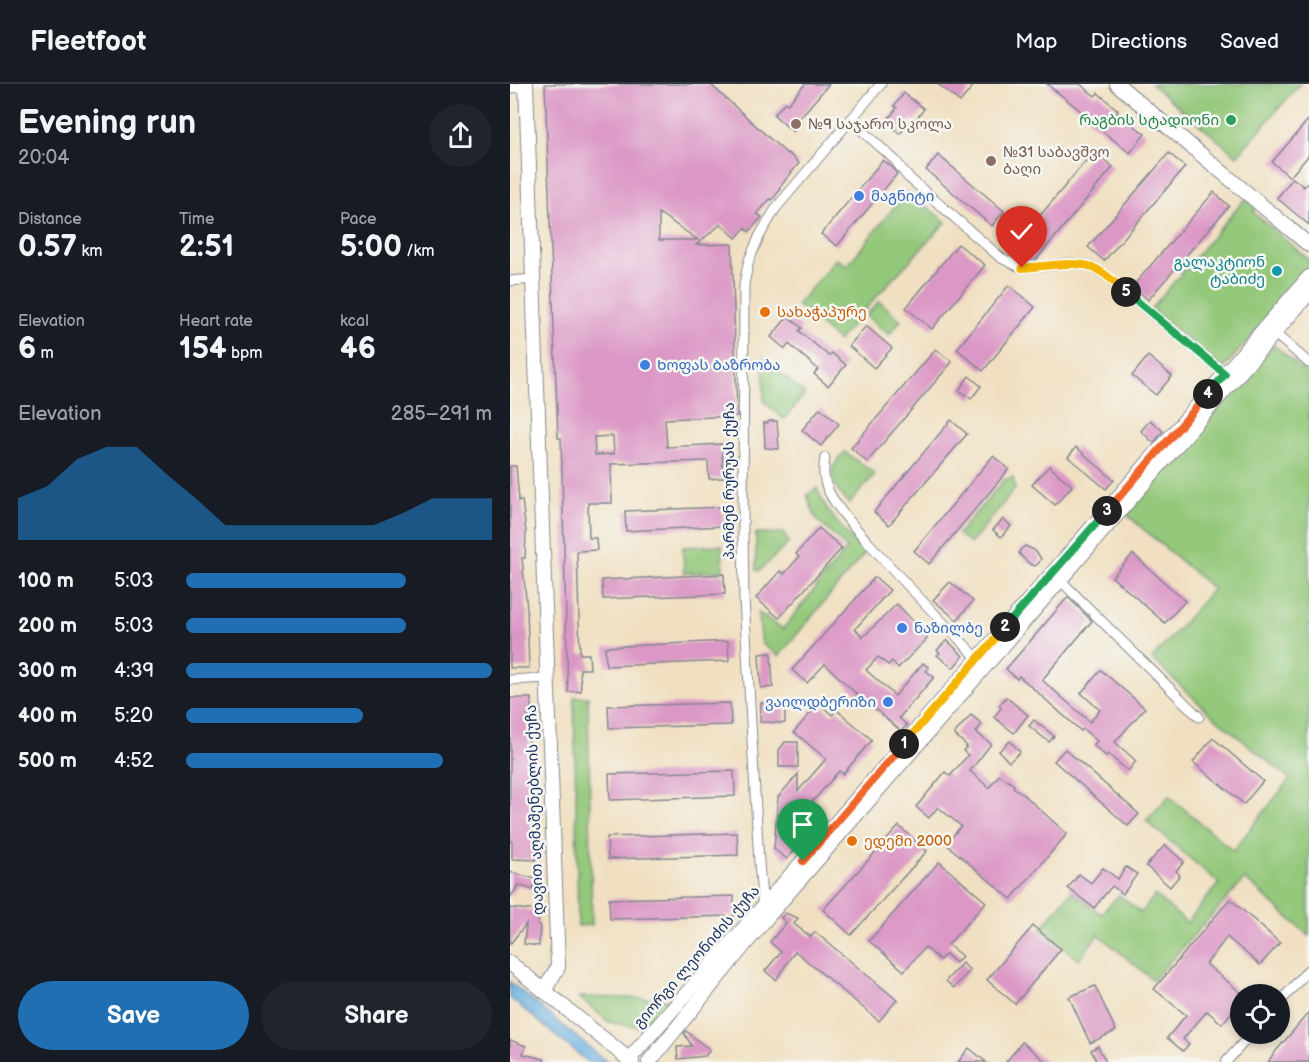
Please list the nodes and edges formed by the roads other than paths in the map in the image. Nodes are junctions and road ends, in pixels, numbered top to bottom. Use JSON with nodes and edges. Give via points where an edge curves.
{"nodes":[{"id":1,"x":881,"y":84,"type":"edge"},
{"id":2,"x":1117,"y":84,"type":"edge"},
{"id":3,"x":526,"y":85,"type":"edge"},
{"id":4,"x":510,"y":88,"type":"edge"},
{"id":5,"x":850,"y":120,"type":"junction"},
{"id":6,"x":1309,"y":245,"type":"edge"},
{"id":7,"x":1309,"y":277,"type":"edge"},
{"id":8,"x":533,"y":279,"type":"junction"},
{"id":9,"x":510,"y":281,"type":"edge"},
{"id":10,"x":1309,"y":293,"type":"edge"},
{"id":11,"x":1274,"y":333,"type":"junction"},
{"id":12,"x":1309,"y":363,"type":"edge"},
{"id":13,"x":1229,"y":378,"type":"junction"},
{"id":14,"x":825,"y":459,"type":"dead end"},
{"id":15,"x":1060,"y":580,"type":"junction"},
{"id":16,"x":982,"y":662,"type":"junction"},
{"id":17,"x":547,"y":678,"type":"junction"},
{"id":18,"x":510,"y":681,"type":"edge"},
{"id":19,"x":1199,"y":717,"type":"dead end"},
{"id":20,"x":763,"y":906,"type":"junction"},
{"id":21,"x":763,"y":922,"type":"junction"},
{"id":22,"x":510,"y":963,"type":"edge"},
{"id":23,"x":1309,"y":969,"type":"edge"},
{"id":24,"x":544,"y":991,"type":"junction"},
{"id":25,"x":1290,"y":991,"type":"edge"},
{"id":26,"x":1242,"y":1044,"type":"edge"},
{"id":27,"x":630,"y":1061,"type":"edge"},
{"id":28,"x":649,"y":1062,"type":"edge"},
{"id":29,"x":1226,"y":1062,"type":"edge"}],
"edges":[{"from":1,"to":5,"type":"street","name":"პარმენ რურუას ქუჩა"},
{"from":2,"to":6,"type":"main road"},
{"from":3,"to":4,"type":"street"},
{"from":3,"to":8,"type":"main road","name":"დავით აღმაშენებლის ქუჩა"},
{"from":5,"to":13,"type":"street","via":[[1001,258],[1022,268],[1068,263],[1091,266]]},
{"from":5,"to":20,"type":"street","name":"პარმენ რურუას ქუჩა","via":[[776,208],[748,260],[744,284],[744,599]]},
{"from":7,"to":13,"type":"main road","name":"გიორგი ლეონიძის ქუჩა"},
{"from":8,"to":9,"type":"street"},
{"from":8,"to":17,"type":"main road","name":"დავით აღმაშენებლის ქუჩა"},
{"from":10,"to":11,"type":"main road","name":"გიორგი ლეონიძის ქუჩა"},
{"from":11,"to":12,"type":"street"},
{"from":11,"to":13,"type":"main road","name":"გიორგი ლეონიძის ქუჩა"},
{"from":13,"to":15,"type":"main road","name":"გიორგი ლეონიძის ქუჩა"},
{"from":13,"to":16,"type":"main road","name":"გიორგი ლეონიძის ქუჩა"},
{"from":14,"to":16,"type":"street","via":[[828,488],[847,518]]},
{"from":15,"to":16,"type":"main road","name":"გიორგი ლეონიძის ქუჩა"},
{"from":15,"to":19,"type":"street"},
{"from":16,"to":20,"type":"main road","name":"გიორგი ლეონიძის ქუჩა"},
{"from":16,"to":21,"type":"main road","name":"გიორგი ლეონიძის ქუჩა"},
{"from":17,"to":18,"type":"street"},
{"from":17,"to":24,"type":"main road","name":"დავით აღმაშენებლის ქუჩა","via":[[558,967]]},
{"from":20,"to":21,"type":"street","name":"პარმენ რურუას ქუჩა"},
{"from":20,"to":27,"type":"main road","name":"გიორგი ლეონიძის ქუჩა"},
{"from":21,"to":28,"type":"main road","name":"გიორგი ლეონიძის ქუჩა"},
{"from":22,"to":24,"type":"main road"},
{"from":23,"to":25,"type":"street"},
{"from":24,"to":27,"type":"main road"},
{"from":26,"to":29,"type":"street"}]}
